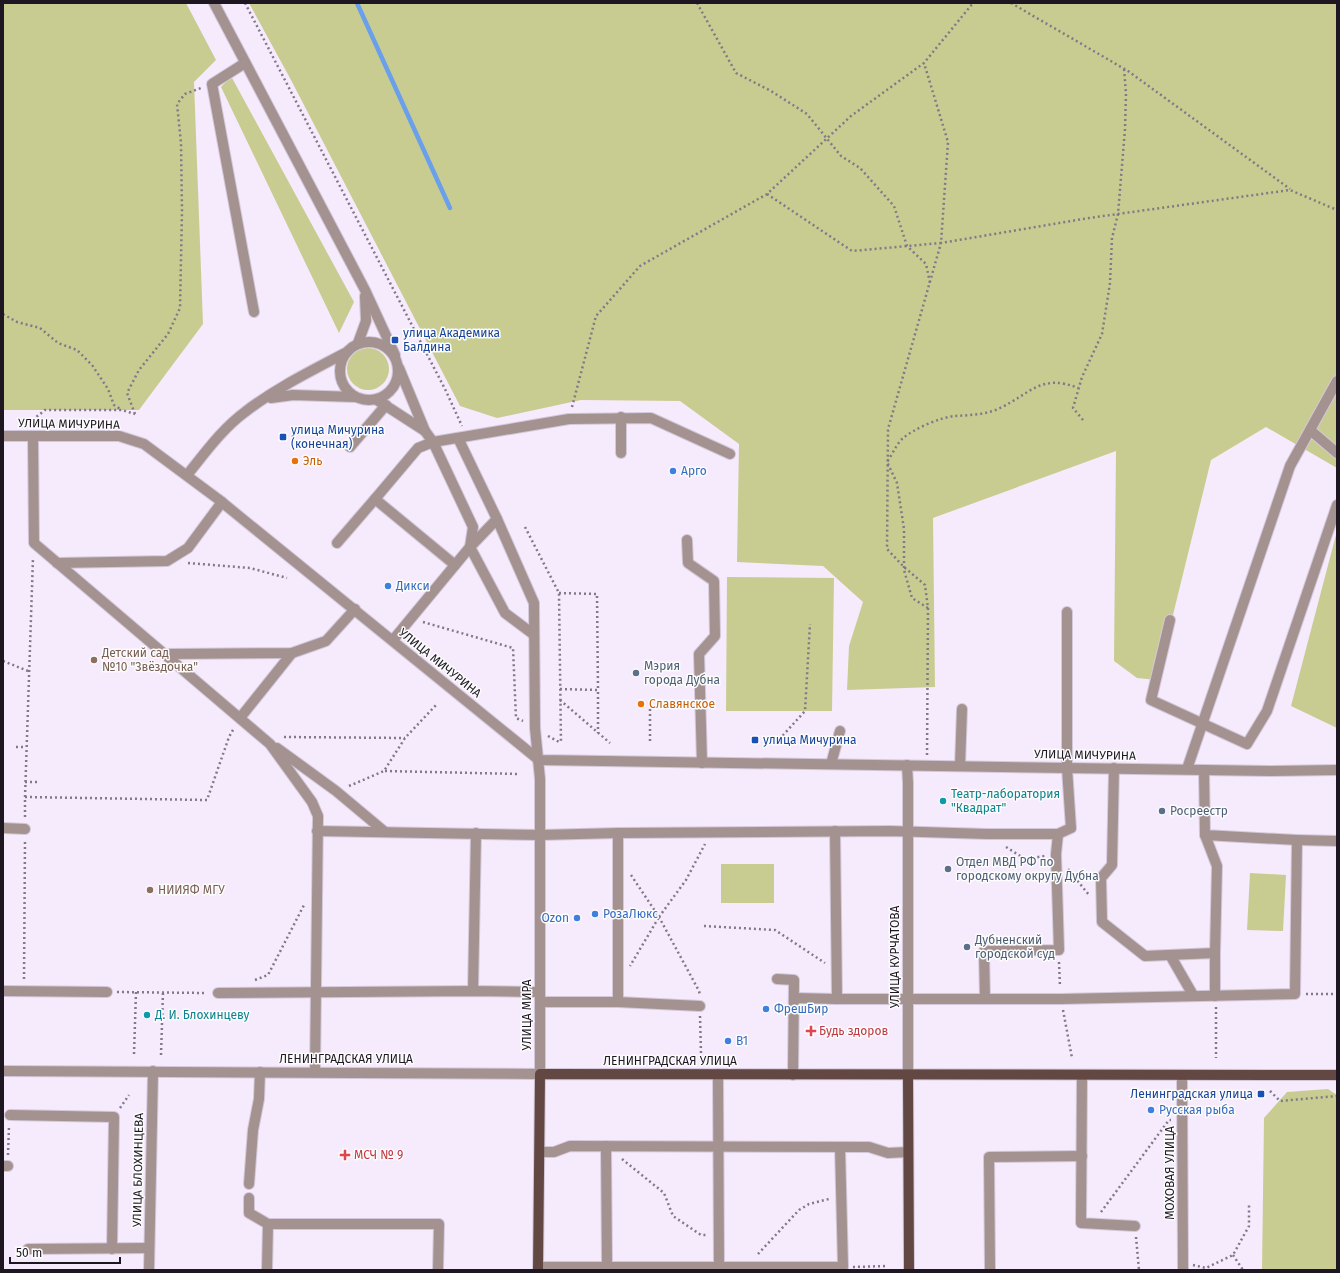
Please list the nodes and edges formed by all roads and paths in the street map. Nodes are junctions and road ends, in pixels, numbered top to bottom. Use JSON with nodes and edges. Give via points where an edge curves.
{"nodes":[{"id":1,"x":214,"y":3,"type":"edge"},
{"id":2,"x":245,"y":3,"type":"edge"},
{"id":3,"x":696,"y":3,"type":"edge"},
{"id":4,"x":973,"y":3,"type":"edge"},
{"id":5,"x":1011,"y":3,"type":"edge"},
{"id":6,"x":245,"y":63,"type":"junction"},
{"id":7,"x":924,"y":63,"type":"junction"},
{"id":8,"x":1124,"y":68,"type":"junction"},
{"id":9,"x":212,"y":84,"type":"junction"},
{"id":10,"x":828,"y":138,"type":"junction"},
{"id":11,"x":1290,"y":190,"type":"junction"},
{"id":12,"x":767,"y":194,"type":"junction"},
{"id":13,"x":1337,"y":210,"type":"edge"},
{"id":14,"x":1118,"y":214,"type":"junction"},
{"id":15,"x":941,"y":243,"type":"junction"},
{"id":16,"x":907,"y":246,"type":"junction"},
{"id":17,"x":930,"y":285,"type":"junction"},
{"id":18,"x":365,"y":290,"type":"junction"},
{"id":19,"x":254,"y":312,"type":"dead end"},
{"id":20,"x":3,"y":314,"type":"edge"},
{"id":21,"x":358,"y":343,"type":"junction"},
{"id":22,"x":347,"y":352,"type":"junction"},
{"id":23,"x":395,"y":356,"type":"junction"},
{"id":24,"x":399,"y":368,"type":"junction"},
{"id":25,"x":1337,"y":381,"type":"edge"},
{"id":26,"x":1078,"y":388,"type":"junction"},
{"id":27,"x":355,"y":397,"type":"junction"},
{"id":28,"x":382,"y":402,"type":"junction"},
{"id":29,"x":256,"y":404,"type":"junction"},
{"id":30,"x":122,"y":410,"type":"junction"},
{"id":31,"x":621,"y":418,"type":"junction"},
{"id":32,"x":569,"y":419,"type":"junction"},
{"id":33,"x":1083,"y":420,"type":"dead end"},
{"id":34,"x":1310,"y":430,"type":"junction"},
{"id":35,"x":425,"y":431,"type":"junction"},
{"id":36,"x":3,"y":436,"type":"edge"},
{"id":37,"x":33,"y":436,"type":"junction"},
{"id":38,"x":458,"y":438,"type":"junction"},
{"id":39,"x":433,"y":442,"type":"junction"},
{"id":40,"x":350,"y":447,"type":"dead end"},
{"id":41,"x":621,"y":453,"type":"dead end"},
{"id":42,"x":1337,"y":453,"type":"edge"},
{"id":43,"x":730,"y":454,"type":"dead end"},
{"id":44,"x":887,"y":462,"type":"junction"},
{"id":45,"x":187,"y":475,"type":"junction"},
{"id":46,"x":376,"y":499,"type":"junction"},
{"id":47,"x":222,"y":502,"type":"junction"},
{"id":48,"x":1337,"y":505,"type":"edge"},
{"id":49,"x":497,"y":519,"type":"junction"},
{"id":50,"x":525,"y":527,"type":"dead end"},
{"id":51,"x":688,"y":540,"type":"dead end"},
{"id":52,"x":34,"y":543,"type":"junction"},
{"id":53,"x":337,"y":543,"type":"dead end"},
{"id":54,"x":470,"y":547,"type":"junction"},
{"id":55,"x":167,"y":562,"type":"junction"},
{"id":56,"x":57,"y":563,"type":"junction"},
{"id":57,"x":455,"y":565,"type":"junction"},
{"id":58,"x":904,"y":567,"type":"junction"},
{"id":59,"x":287,"y":578,"type":"dead end"},
{"id":60,"x":559,"y":593,"type":"junction"},
{"id":61,"x":928,"y":608,"type":"junction"},
{"id":62,"x":355,"y":609,"type":"junction"},
{"id":63,"x":1067,"y":612,"type":"dead end"},
{"id":64,"x":1170,"y":620,"type":"dead end"},
{"id":65,"x":423,"y":622,"type":"dead end"},
{"id":66,"x":810,"y":624,"type":"dead end"},
{"id":67,"x":533,"y":634,"type":"junction"},
{"id":68,"x":393,"y":640,"type":"junction"},
{"id":69,"x":292,"y":653,"type":"junction"},
{"id":70,"x":166,"y":654,"type":"junction"},
{"id":71,"x":3,"y":661,"type":"edge"},
{"id":72,"x":28,"y":671,"type":"junction"},
{"id":73,"x":560,"y":689,"type":"junction"},
{"id":74,"x":598,"y":690,"type":"junction"},
{"id":75,"x":560,"y":700,"type":"junction"},
{"id":76,"x":437,"y":704,"type":"dead end"},
{"id":77,"x":650,"y":704,"type":"dead end"},
{"id":78,"x":962,"y":709,"type":"dead end"},
{"id":79,"x":240,"y":718,"type":"junction"},
{"id":80,"x":1203,"y":723,"type":"junction"},
{"id":81,"x":535,"y":728,"type":"junction"},
{"id":82,"x":840,"y":731,"type":"dead end"},
{"id":83,"x":598,"y":733,"type":"junction"},
{"id":84,"x":405,"y":738,"type":"junction"},
{"id":85,"x":610,"y":743,"type":"dead end"},
{"id":86,"x":650,"y":743,"type":"dead end"},
{"id":87,"x":776,"y":743,"type":"dead end"},
{"id":88,"x":270,"y":744,"type":"junction"},
{"id":89,"x":16,"y":747,"type":"dead end"},
{"id":90,"x":25,"y":747,"type":"junction"},
{"id":91,"x":539,"y":760,"type":"junction"},
{"id":92,"x":702,"y":762,"type":"junction"},
{"id":93,"x":831,"y":764,"type":"junction"},
{"id":94,"x":906,"y":765,"type":"junction"},
{"id":95,"x":926,"y":766,"type":"junction"},
{"id":96,"x":960,"y":766,"type":"junction"},
{"id":97,"x":1068,"y":768,"type":"junction"},
{"id":98,"x":1114,"y":768,"type":"junction"},
{"id":99,"x":1187,"y":770,"type":"junction"},
{"id":100,"x":1204,"y":770,"type":"junction"},
{"id":101,"x":1337,"y":770,"type":"edge"},
{"id":102,"x":384,"y":771,"type":"junction"},
{"id":103,"x":519,"y":774,"type":"dead end"},
{"id":104,"x":25,"y":782,"type":"junction"},
{"id":105,"x":40,"y":782,"type":"dead end"},
{"id":106,"x":336,"y":791,"type":"junction"},
{"id":107,"x":25,"y":797,"type":"junction"},
{"id":108,"x":3,"y":828,"type":"edge"},
{"id":109,"x":25,"y":829,"type":"junction"},
{"id":110,"x":317,"y":831,"type":"junction"},
{"id":111,"x":835,"y":831,"type":"junction"},
{"id":112,"x":385,"y":832,"type":"junction"},
{"id":113,"x":711,"y":832,"type":"junction"},
{"id":114,"x":908,"y":832,"type":"junction"},
{"id":115,"x":476,"y":833,"type":"junction"},
{"id":116,"x":618,"y":833,"type":"junction"},
{"id":117,"x":1058,"y":834,"type":"junction"},
{"id":118,"x":540,"y":835,"type":"junction"},
{"id":119,"x":1205,"y":835,"type":"junction"},
{"id":120,"x":1297,"y":840,"type":"junction"},
{"id":121,"x":1337,"y":841,"type":"edge"},
{"id":122,"x":630,"y":874,"type":"dead end"},
{"id":123,"x":306,"y":901,"type":"dead end"},
{"id":124,"x":617,"y":917,"type":"junction"},
{"id":125,"x":659,"y":917,"type":"junction"},
{"id":126,"x":704,"y":926,"type":"dead end"},
{"id":127,"x":1215,"y":953,"type":"junction"},
{"id":128,"x":1170,"y":955,"type":"junction"},
{"id":129,"x":629,"y":968,"type":"dead end"},
{"id":130,"x":836,"y":970,"type":"junction"},
{"id":131,"x":778,"y":979,"type":"dead end"},
{"id":132,"x":254,"y":980,"type":"dead end"},
{"id":133,"x":473,"y":990,"type":"junction"},
{"id":134,"x":3,"y":991,"type":"edge"},
{"id":135,"x":24,"y":991,"type":"junction"},
{"id":136,"x":315,"y":991,"type":"junction"},
{"id":137,"x":106,"y":992,"type":"joint"},
{"id":138,"x":136,"y":992,"type":"junction"},
{"id":139,"x":163,"y":992,"type":"junction"},
{"id":140,"x":218,"y":993,"type":"joint"},
{"id":141,"x":1295,"y":994,"type":"junction"},
{"id":142,"x":1337,"y":994,"type":"edge"},
{"id":143,"x":1193,"y":995,"type":"junction"},
{"id":144,"x":1215,"y":996,"type":"junction"},
{"id":145,"x":540,"y":997,"type":"junction"},
{"id":146,"x":794,"y":998,"type":"junction"},
{"id":147,"x":837,"y":999,"type":"junction"},
{"id":148,"x":985,"y":999,"type":"junction"},
{"id":149,"x":908,"y":1000,"type":"junction"},
{"id":150,"x":618,"y":1002,"type":"junction"},
{"id":151,"x":700,"y":1006,"type":"junction"},
{"id":152,"x":134,"y":1054,"type":"dead end"},
{"id":153,"x":701,"y":1054,"type":"dead end"},
{"id":154,"x":161,"y":1056,"type":"dead end"},
{"id":155,"x":1216,"y":1058,"type":"dead end"},
{"id":156,"x":3,"y":1071,"type":"edge"},
{"id":157,"x":153,"y":1071,"type":"junction"},
{"id":158,"x":260,"y":1072,"type":"junction"},
{"id":159,"x":315,"y":1072,"type":"junction"},
{"id":160,"x":540,"y":1074,"type":"junction"},
{"id":161,"x":718,"y":1074,"type":"junction"},
{"id":162,"x":793,"y":1075,"type":"junction"},
{"id":163,"x":908,"y":1075,"type":"junction"},
{"id":164,"x":1337,"y":1075,"type":"edge"},
{"id":165,"x":1082,"y":1076,"type":"junction"},
{"id":166,"x":1182,"y":1076,"type":"junction"},
{"id":167,"x":1270,"y":1091,"type":"dead end"},
{"id":168,"x":129,"y":1095,"type":"dead end"},
{"id":169,"x":1337,"y":1096,"type":"edge"},
{"id":170,"x":10,"y":1115,"type":"joint"},
{"id":171,"x":114,"y":1117,"type":"junction"},
{"id":172,"x":1182,"y":1118,"type":"junction"},
{"id":173,"x":606,"y":1146,"type":"junction"},
{"id":174,"x":717,"y":1146,"type":"junction"},
{"id":175,"x":840,"y":1147,"type":"junction"},
{"id":176,"x":540,"y":1152,"type":"junction"},
{"id":177,"x":908,"y":1152,"type":"junction"},
{"id":178,"x":1082,"y":1156,"type":"junction"},
{"id":179,"x":5,"y":1166,"type":"edge"},
{"id":180,"x":249,"y":1184,"type":"dead end"},
{"id":181,"x":841,"y":1196,"type":"junction"},
{"id":182,"x":249,"y":1198,"type":"dead end"},
{"id":183,"x":1248,"y":1205,"type":"dead end"},
{"id":184,"x":268,"y":1224,"type":"junction"},
{"id":185,"x":1092,"y":1224,"type":"junction"},
{"id":186,"x":1135,"y":1226,"type":"joint"},
{"id":187,"x":718,"y":1235,"type":"junction"},
{"id":188,"x":112,"y":1248,"type":"junction"},
{"id":189,"x":149,"y":1248,"type":"junction"},
{"id":190,"x":28,"y":1249,"type":"dead end"},
{"id":191,"x":1233,"y":1255,"type":"junction"},
{"id":192,"x":607,"y":1266,"type":"junction"},
{"id":193,"x":888,"y":1266,"type":"dead end"},
{"id":194,"x":1183,"y":1266,"type":"edge"},
{"id":195,"x":719,"y":1267,"type":"junction"},
{"id":196,"x":747,"y":1267,"type":"junction"},
{"id":197,"x":843,"y":1267,"type":"junction"},
{"id":198,"x":538,"y":1268,"type":"edge"},
{"id":199,"x":149,"y":1270,"type":"edge"},
{"id":200,"x":267,"y":1270,"type":"edge"},
{"id":201,"x":438,"y":1270,"type":"edge"},
{"id":202,"x":909,"y":1270,"type":"edge"},
{"id":203,"x":990,"y":1270,"type":"edge"},
{"id":204,"x":1139,"y":1270,"type":"edge"},
{"id":205,"x":1243,"y":1270,"type":"edge"}],
"edges":[{"from":1,"to":6,"type":"street"},
{"from":2,"to":38,"type":"path","via":[[445,389],[462,425]]},
{"from":3,"to":10,"type":"path","via":[[736,73],[807,114]]},
{"from":4,"to":7,"type":"path"},
{"from":5,"to":8,"type":"path"},
{"from":6,"to":9,"type":"street"},
{"from":6,"to":18,"type":"street"},
{"from":7,"to":10,"type":"path","via":[[851,116]]},
{"from":7,"to":15,"type":"path","via":[[948,142]]},
{"from":8,"to":11,"type":"path"},
{"from":8,"to":14,"type":"path","via":[[1126,115]]},
{"from":9,"to":19,"type":"street"},
{"from":9,"to":30,"type":"path","via":[[185,94],[178,104],[182,211],[180,308],[168,334],[139,370],[126,393],[135,414]]},
{"from":10,"to":12,"type":"path"},
{"from":10,"to":16,"type":"path","via":[[841,156],[860,168],[894,206]]},
{"from":11,"to":13,"type":"path"},
{"from":11,"to":14,"type":"path"},
{"from":12,"to":16,"type":"path","via":[[852,251]]},
{"from":12,"to":32,"type":"path","via":[[640,266],[620,288],[596,316]]},
{"from":14,"to":15,"type":"path"},
{"from":14,"to":26,"type":"path","via":[[1112,238],[1110,283],[1102,334]]},
{"from":15,"to":16,"type":"path"},
{"from":15,"to":17,"type":"path"},
{"from":16,"to":17,"type":"path","via":[[926,264]]},
{"from":17,"to":44,"type":"path","via":[[888,429]]},
{"from":18,"to":21,"type":"street","via":[[366,321]]},
{"from":18,"to":23,"type":"street"},
{"from":20,"to":30,"type":"path","via":[[17,322],[40,328],[58,343],[77,350],[92,365],[108,389],[114,405]]},
{"from":21,"to":22,"type":"street"},
{"from":21,"to":23,"type":"street","via":[[372,341],[385,346]]},
{"from":22,"to":27,"type":"street","via":[[341,363],[340,376],[345,388]]},
{"from":22,"to":29,"type":"street"},
{"from":23,"to":24,"type":"street"},
{"from":24,"to":28,"type":"street","via":[[397,382]]},
{"from":24,"to":35,"type":"street"},
{"from":25,"to":34,"type":"street"},
{"from":26,"to":33,"type":"path","via":[[1073,408]]},
{"from":26,"to":44,"type":"path","via":[[1051,382],[1028,390],[1000,409],[978,415],[941,419],[902,439]]},
{"from":27,"to":28,"type":"street"},
{"from":27,"to":29,"type":"street","via":[[277,396]]},
{"from":28,"to":35,"type":"street"},
{"from":28,"to":40,"type":"street"},
{"from":29,"to":45,"type":"street","via":[[244,412],[219,437]]},
{"from":30,"to":37,"type":"path","via":[[45,410],[35,418]]},
{"from":31,"to":32,"type":"street"},
{"from":31,"to":41,"type":"street"},
{"from":31,"to":43,"type":"street","via":[[651,418]]},
{"from":32,"to":38,"type":"street"},
{"from":34,"to":42,"type":"street"},
{"from":34,"to":80,"type":"street","via":[[1290,466]]},
{"from":35,"to":39,"type":"street"},
{"from":36,"to":37,"type":"street","name":"УЛИЦА МИЧУРИНА"},
{"from":37,"to":45,"type":"street","name":"УЛИЦА МИЧУРИНА","via":[[119,436],[132,439],[144,444]]},
{"from":37,"to":52,"type":"street"},
{"from":38,"to":39,"type":"street"},
{"from":38,"to":49,"type":"street","name":"УЛИЦА МИРА"},
{"from":39,"to":46,"type":"street","via":[[418,448]]},
{"from":39,"to":54,"type":"street","via":[[473,527]]},
{"from":44,"to":58,"type":"path","via":[[897,482],[904,529]]},
{"from":44,"to":58,"type":"path","via":[[887,549]]},
{"from":45,"to":47,"type":"street","name":"УЛИЦА МИЧУРИНА"},
{"from":46,"to":53,"type":"street"},
{"from":46,"to":57,"type":"street"},
{"from":47,"to":55,"type":"street","via":[[188,548]]},
{"from":47,"to":62,"type":"street","name":"УЛИЦА МИЧУРИНА"},
{"from":48,"to":80,"type":"street","via":[[1267,711],[1247,744]]},
{"from":49,"to":54,"type":"street"},
{"from":49,"to":67,"type":"street","name":"УЛИЦА МИРА","via":[[534,603]]},
{"from":50,"to":60,"type":"path"},
{"from":51,"to":92,"type":"street","via":[[688,563],[714,582],[715,636],[699,654]]},
{"from":52,"to":56,"type":"street"},
{"from":52,"to":72,"type":"path"},
{"from":54,"to":57,"type":"street"},
{"from":54,"to":67,"type":"street","via":[[505,613]]},
{"from":55,"to":56,"type":"street"},
{"from":55,"to":59,"type":"path","via":[[250,568]]},
{"from":56,"to":70,"type":"street"},
{"from":57,"to":68,"type":"street"},
{"from":58,"to":61,"type":"path","via":[[925,585]]},
{"from":58,"to":61,"type":"path","via":[[912,598]]},
{"from":60,"to":73,"type":"path"},
{"from":60,"to":74,"type":"path","via":[[596,594]]},
{"from":61,"to":95,"type":"path"},
{"from":62,"to":68,"type":"street","name":"УЛИЦА МИЧУРИНА"},
{"from":62,"to":69,"type":"street","via":[[326,641]]},
{"from":63,"to":97,"type":"street"},
{"from":64,"to":80,"type":"street","via":[[1151,700]]},
{"from":65,"to":81,"type":"path","via":[[513,648],[516,718]]},
{"from":66,"to":87,"type":"path","via":[[806,711]]},
{"from":67,"to":81,"type":"street","name":"УЛИЦА МИРА"},
{"from":68,"to":91,"type":"street","name":"УЛИЦА МИЧУРИНА"},
{"from":69,"to":70,"type":"street"},
{"from":69,"to":79,"type":"street"},
{"from":70,"to":79,"type":"street"},
{"from":71,"to":72,"type":"path"},
{"from":72,"to":90,"type":"path"},
{"from":73,"to":74,"type":"path"},
{"from":73,"to":75,"type":"path"},
{"from":74,"to":83,"type":"path"},
{"from":75,"to":81,"type":"path","via":[[560,743]]},
{"from":75,"to":83,"type":"path"},
{"from":76,"to":84,"type":"path"},
{"from":77,"to":86,"type":"path"},
{"from":78,"to":96,"type":"street"},
{"from":79,"to":88,"type":"street"},
{"from":79,"to":107,"type":"path","via":[[229,737],[208,800]]},
{"from":80,"to":99,"type":"street"},
{"from":81,"to":91,"type":"street","name":"УЛИЦА МИРА"},
{"from":82,"to":93,"type":"street"},
{"from":83,"to":85,"type":"path"},
{"from":84,"to":88,"type":"path","via":[[282,737]]},
{"from":84,"to":102,"type":"path"},
{"from":88,"to":106,"type":"street"},
{"from":88,"to":110,"type":"street","via":[[312,802],[318,816]]},
{"from":89,"to":90,"type":"path"},
{"from":90,"to":104,"type":"path"},
{"from":91,"to":92,"type":"street","name":"УЛИЦА МИЧУРИНА"},
{"from":91,"to":118,"type":"street","name":"УЛИЦА МИРА"},
{"from":92,"to":93,"type":"street","name":"УЛИЦА МИЧУРИНА"},
{"from":93,"to":94,"type":"street","name":"УЛИЦА МИЧУРИНА"},
{"from":94,"to":95,"type":"street","name":"УЛИЦА МИЧУРИНА"},
{"from":94,"to":114,"type":"street","name":"УЛИЦА КУРЧАТОВА"},
{"from":95,"to":96,"type":"street","name":"УЛИЦА МИЧУРИНА"},
{"from":96,"to":97,"type":"street","name":"УЛИЦА МИЧУРИНА"},
{"from":97,"to":98,"type":"street","name":"УЛИЦА МИЧУРИНА"},
{"from":97,"to":117,"type":"street","via":[[1071,828]]},
{"from":98,"to":99,"type":"street","name":"УЛИЦА МИЧУРИНА"},
{"from":98,"to":128,"type":"street","via":[[1112,865],[1101,878],[1102,922],[1145,956]]},
{"from":99,"to":100,"type":"street","name":"УЛИЦА МИЧУРИНА"},
{"from":100,"to":101,"type":"street","name":"УЛИЦА МИЧУРИНА"},
{"from":100,"to":119,"type":"street"},
{"from":102,"to":103,"type":"path"},
{"from":102,"to":106,"type":"path"},
{"from":104,"to":105,"type":"path"},
{"from":104,"to":107,"type":"path"},
{"from":106,"to":112,"type":"street"},
{"from":107,"to":109,"type":"path"},
{"from":108,"to":109,"type":"street"},
{"from":109,"to":135,"type":"path"},
{"from":110,"to":112,"type":"street"},
{"from":110,"to":136,"type":"street"},
{"from":111,"to":113,"type":"street"},
{"from":111,"to":114,"type":"street"},
{"from":111,"to":130,"type":"street"},
{"from":112,"to":115,"type":"street"},
{"from":113,"to":116,"type":"street"},
{"from":113,"to":125,"type":"path","via":[[686,880]]},
{"from":114,"to":117,"type":"street"},
{"from":114,"to":149,"type":"street","name":"УЛИЦА КУРЧАТОВА"},
{"from":115,"to":118,"type":"street"},
{"from":115,"to":133,"type":"street"},
{"from":116,"to":118,"type":"street"},
{"from":116,"to":124,"type":"street"},
{"from":117,"to":148,"type":"street","via":[[1056,854],[1059,950],[984,951]]},
{"from":118,"to":145,"type":"street","name":"УЛИЦА МИРА"},
{"from":119,"to":120,"type":"street"},
{"from":119,"to":127,"type":"street","via":[[1217,866]]},
{"from":120,"to":121,"type":"street"},
{"from":120,"to":141,"type":"street"},
{"from":122,"to":125,"type":"path"},
{"from":123,"to":132,"type":"path","via":[[268,975]]},
{"from":124,"to":125,"type":"path"},
{"from":124,"to":150,"type":"street"},
{"from":125,"to":129,"type":"path"},
{"from":125,"to":151,"type":"path","via":[[700,991]]},
{"from":126,"to":130,"type":"path","via":[[775,930]]},
{"from":127,"to":128,"type":"street"},
{"from":127,"to":144,"type":"street"},
{"from":128,"to":143,"type":"street"},
{"from":130,"to":147,"type":"street"},
{"from":131,"to":146,"type":"street","via":[[794,980]]},
{"from":133,"to":136,"type":"street"},
{"from":133,"to":145,"type":"street"},
{"from":134,"to":135,"type":"street"},
{"from":135,"to":137,"type":"street"},
{"from":136,"to":140,"type":"street"},
{"from":136,"to":159,"type":"street"},
{"from":137,"to":138,"type":"path"},
{"from":138,"to":139,"type":"path"},
{"from":138,"to":152,"type":"path"},
{"from":139,"to":140,"type":"path"},
{"from":139,"to":154,"type":"path"},
{"from":141,"to":142,"type":"path"},
{"from":141,"to":144,"type":"street"},
{"from":143,"to":144,"type":"street"},
{"from":143,"to":148,"type":"street"},
{"from":144,"to":155,"type":"path"},
{"from":145,"to":150,"type":"street"},
{"from":145,"to":160,"type":"street","name":"УЛИЦА МИРА"},
{"from":146,"to":147,"type":"street"},
{"from":146,"to":162,"type":"street"},
{"from":147,"to":149,"type":"street"},
{"from":148,"to":149,"type":"street"},
{"from":149,"to":163,"type":"street","name":"УЛИЦА КУРЧАТОВА"},
{"from":150,"to":151,"type":"street"},
{"from":151,"to":153,"type":"path"},
{"from":156,"to":157,"type":"street","name":"ЛЕНИНГРАДСКАЯ УЛИЦА"},
{"from":157,"to":158,"type":"street","name":"ЛЕНИНГРАДСКАЯ УЛИЦА"},
{"from":157,"to":189,"type":"street","name":"УЛИЦА БЛОХИНЦЕВА"},
{"from":158,"to":159,"type":"street","name":"ЛЕНИНГРАДСКАЯ УЛИЦА"},
{"from":158,"to":180,"type":"street"},
{"from":159,"to":160,"type":"street","name":"ЛЕНИНГРАДСКАЯ УЛИЦА"},
{"from":160,"to":161,"type":"main road","name":"ЛЕНИНГРАДСКАЯ УЛИЦА"},
{"from":160,"to":176,"type":"main road","name":"УЛИЦА МИРА"},
{"from":161,"to":162,"type":"main road","name":"ЛЕНИНГРАДСКАЯ УЛИЦА"},
{"from":161,"to":174,"type":"street"},
{"from":162,"to":163,"type":"main road","name":"ЛЕНИНГРАДСКАЯ УЛИЦА"},
{"from":163,"to":165,"type":"main road","name":"ЛЕНИНГРАДСКАЯ УЛИЦА"},
{"from":163,"to":177,"type":"main road","name":"УЛИЦА КУРЧАТОВА"},
{"from":164,"to":166,"type":"main road","name":"ЛЕНИНГРАДСКАЯ УЛИЦА"},
{"from":165,"to":166,"type":"main road","name":"ЛЕНИНГРАДСКАЯ УЛИЦА"},
{"from":165,"to":178,"type":"street"},
{"from":166,"to":172,"type":"street","name":"МОХОВАЯ УЛИЦА"},
{"from":167,"to":169,"type":"path","via":[[1280,1101]]},
{"from":168,"to":171,"type":"path"},
{"from":170,"to":171,"type":"street"},
{"from":170,"to":179,"type":"path"},
{"from":171,"to":188,"type":"street"},
{"from":172,"to":185,"type":"path","via":[[1169,1120]]},
{"from":172,"to":194,"type":"street","name":"МОХОВАЯ УЛИЦА"},
{"from":173,"to":174,"type":"street"},
{"from":173,"to":176,"type":"street","via":[[570,1146],[554,1152]]},
{"from":173,"to":187,"type":"path","via":[[664,1193],[673,1216],[700,1235]]},
{"from":173,"to":192,"type":"street"},
{"from":174,"to":175,"type":"street"},
{"from":174,"to":187,"type":"street"},
{"from":175,"to":177,"type":"street","via":[[869,1147],[888,1153]]},
{"from":175,"to":181,"type":"street"},
{"from":176,"to":198,"type":"main road","name":"УЛИЦА МИРА"},
{"from":177,"to":202,"type":"main road","name":"УЛИЦА КУРЧАТОВА"},
{"from":178,"to":185,"type":"street","via":[[1081,1223]]},
{"from":178,"to":203,"type":"street","via":[[989,1157]]},
{"from":181,"to":196,"type":"path","via":[[809,1204],[799,1210]]},
{"from":181,"to":197,"type":"street"},
{"from":182,"to":184,"type":"street","via":[[250,1213]]},
{"from":183,"to":191,"type":"path","via":[[1249,1226]]},
{"from":184,"to":200,"type":"street"},
{"from":184,"to":201,"type":"street","via":[[439,1224]]},
{"from":185,"to":186,"type":"street"},
{"from":186,"to":204,"type":"path"},
{"from":187,"to":195,"type":"street"},
{"from":188,"to":189,"type":"street"},
{"from":188,"to":190,"type":"street"},
{"from":189,"to":199,"type":"street","name":"УЛИЦА БЛОХИНЦЕВА"},
{"from":191,"to":194,"type":"path","via":[[1206,1268]]},
{"from":191,"to":205,"type":"path"},
{"from":192,"to":195,"type":"street"},
{"from":192,"to":198,"type":"street"},
{"from":193,"to":197,"type":"path"},
{"from":195,"to":196,"type":"street"},
{"from":196,"to":197,"type":"street"}]}
